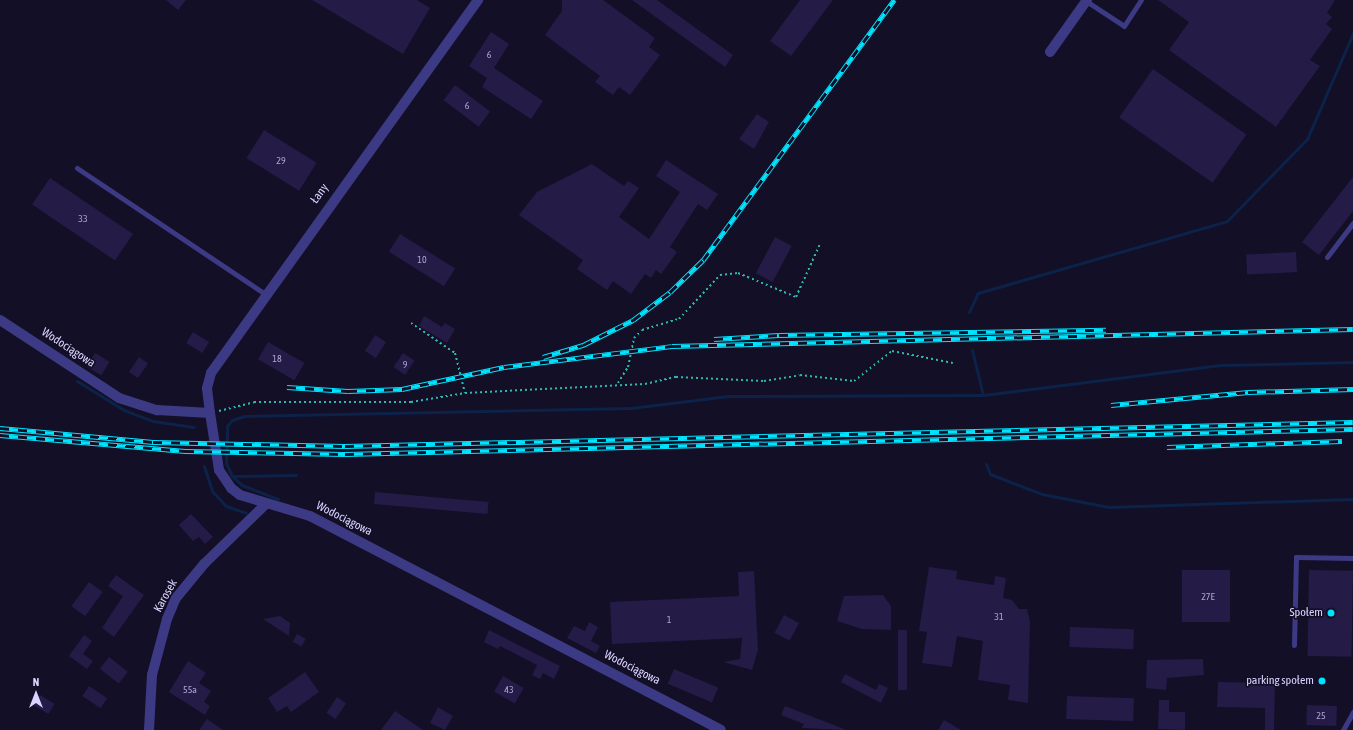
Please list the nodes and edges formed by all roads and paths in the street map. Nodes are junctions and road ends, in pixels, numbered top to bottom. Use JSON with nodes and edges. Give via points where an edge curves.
{"nodes":[{"id":1,"x":478,"y":0,"type":"edge"},
{"id":2,"x":1087,"y":0,"type":"edge"},
{"id":3,"x":1142,"y":0,"type":"edge"},
{"id":4,"x":1050,"y":52,"type":"dead end"},
{"id":5,"x":77,"y":168,"type":"dead end"},
{"id":6,"x":1353,"y":223,"type":"edge"},
{"id":7,"x":820,"y":244,"type":"dead end"},
{"id":8,"x":1327,"y":257,"type":"dead end"},
{"id":9,"x":264,"y":294,"type":"junction"},
{"id":10,"x":0,"y":320,"type":"edge"},
{"id":11,"x":411,"y":323,"type":"dead end"},
{"id":12,"x":953,"y":363,"type":"dead end"},
{"id":13,"x":618,"y":383,"type":"junction"},
{"id":14,"x":465,"y":393,"type":"junction"},
{"id":15,"x":210,"y":413,"type":"junction"},
{"id":16,"x":266,"y":504,"type":"junction"},
{"id":17,"x":1353,"y":558,"type":"edge"},
{"id":18,"x":1294,"y":645,"type":"dead end"},
{"id":19,"x":1353,"y":712,"type":"edge"},
{"id":20,"x":149,"y":730,"type":"edge"},
{"id":21,"x":722,"y":730,"type":"edge"},
{"id":22,"x":1343,"y":730,"type":"edge"}],
"edges":[{"from":1,"to":9,"type":"street","name":"Łany"},
{"from":2,"to":3,"type":"lane","via":[[1124,26]]},
{"from":2,"to":4,"type":"street"},
{"from":5,"to":9,"type":"lane"},
{"from":6,"to":8,"type":"lane"},
{"from":7,"to":13,"type":"path","via":[[796,297],[738,273],[720,275],[679,319],[642,330],[634,338],[628,367]]},
{"from":9,"to":15,"type":"street","name":"Łany","via":[[211,372],[207,388]]},
{"from":10,"to":15,"type":"street","name":"Wodociągowa","via":[[119,398],[157,410]]},
{"from":11,"to":14,"type":"path","via":[[455,353]]},
{"from":12,"to":13,"type":"path","via":[[892,351],[854,381],[800,375],[764,382],[676,377],[645,384]]},
{"from":13,"to":14,"type":"path","via":[[531,392]]},
{"from":14,"to":15,"type":"path","via":[[411,402],[254,402]]},
{"from":15,"to":16,"type":"street","name":"Wodociągowa","via":[[216,459],[224,480],[240,495]]},
{"from":16,"to":20,"type":"street","name":"Karosek","via":[[204,564],[176,598],[167,619],[152,675]]},
{"from":16,"to":21,"type":"street","name":"Wodociągowa","via":[[310,516]]},
{"from":17,"to":18,"type":"lane","via":[[1296,557]]},
{"from":19,"to":22,"type":"lane"}]}
